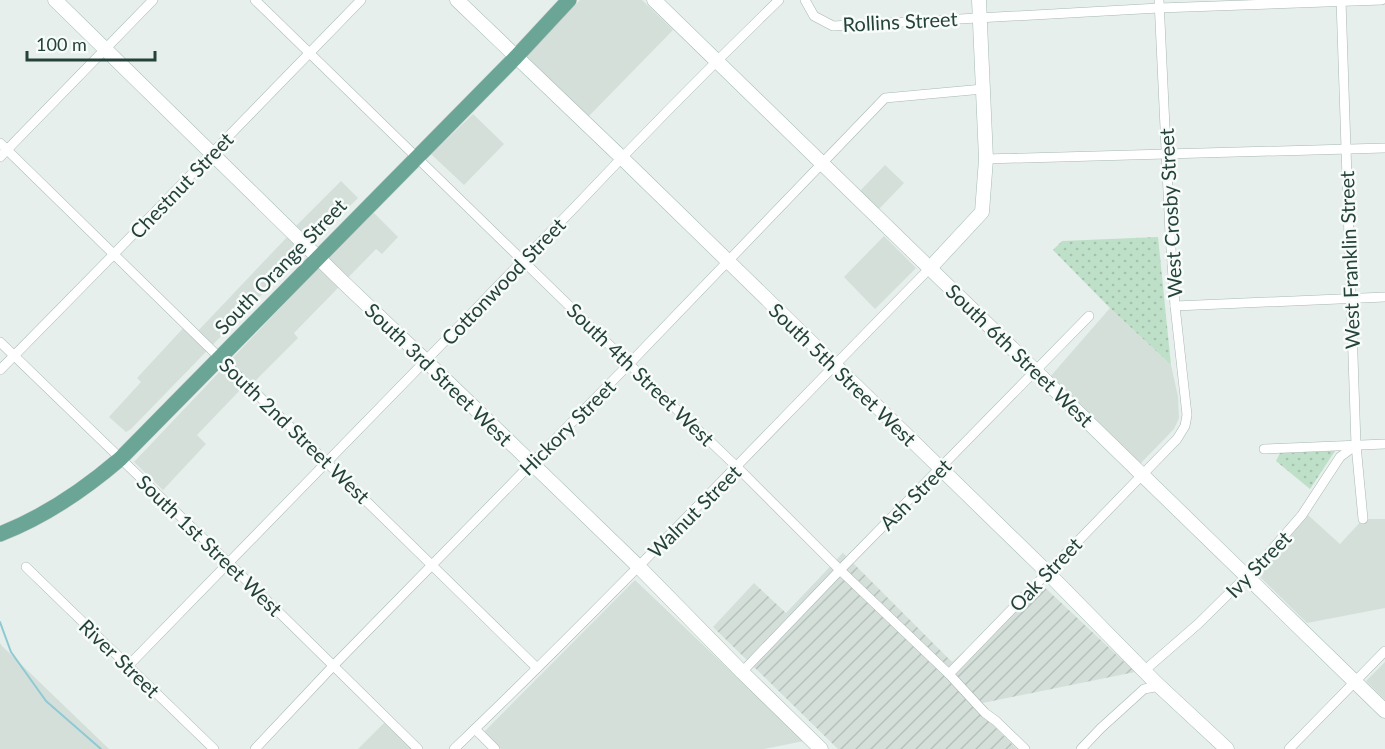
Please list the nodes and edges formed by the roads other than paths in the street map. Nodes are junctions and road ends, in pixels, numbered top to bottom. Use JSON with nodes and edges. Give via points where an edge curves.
{"nodes":[{"id":1,"x":55,"y":0,"type":"edge"},
{"id":2,"x":153,"y":0,"type":"edge"},
{"id":3,"x":255,"y":0,"type":"edge"},
{"id":4,"x":361,"y":0,"type":"edge"},
{"id":5,"x":457,"y":0,"type":"edge"},
{"id":6,"x":569,"y":0,"type":"edge"},
{"id":7,"x":654,"y":0,"type":"edge"},
{"id":8,"x":779,"y":0,"type":"edge"},
{"id":9,"x":805,"y":0,"type":"edge"},
{"id":10,"x":979,"y":0,"type":"edge"},
{"id":11,"x":1382,"y":0,"type":"edge"},
{"id":12,"x":1341,"y":1,"type":"edge"},
{"id":13,"x":1159,"y":4,"type":"edge"},
{"id":14,"x":980,"y":17,"type":"junction"},
{"id":15,"x":106,"y":49,"type":"junction"},
{"id":16,"x":310,"y":53,"type":"junction"},
{"id":17,"x":516,"y":57,"type":"junction"},
{"id":18,"x":716,"y":61,"type":"junction"},
{"id":19,"x":983,"y":89,"type":"junction"},
{"id":20,"x":0,"y":142,"type":"edge"},
{"id":21,"x":1385,"y":148,"type":"edge"},
{"id":22,"x":1345,"y":149,"type":"junction"},
{"id":23,"x":8,"y":150,"type":"junction"},
{"id":24,"x":212,"y":152,"type":"junction"},
{"id":25,"x":1167,"y":154,"type":"junction"},
{"id":26,"x":0,"y":157,"type":"edge"},
{"id":27,"x":621,"y":157,"type":"junction"},
{"id":28,"x":416,"y":158,"type":"junction"},
{"id":29,"x":986,"y":159,"type":"junction"},
{"id":30,"x":821,"y":164,"type":"junction"},
{"id":31,"x":114,"y":254,"type":"junction"},
{"id":32,"x":318,"y":257,"type":"junction"},
{"id":33,"x":522,"y":260,"type":"junction"},
{"id":34,"x":728,"y":262,"type":"junction"},
{"id":35,"x":930,"y":268,"type":"junction"},
{"id":36,"x":1385,"y":297,"type":"edge"},
{"id":37,"x":1351,"y":298,"type":"junction"},
{"id":38,"x":1175,"y":306,"type":"junction"},
{"id":39,"x":1089,"y":316,"type":"dead end"},
{"id":40,"x":0,"y":342,"type":"edge"},
{"id":41,"x":14,"y":355,"type":"junction"},
{"id":42,"x":220,"y":357,"type":"junction"},
{"id":43,"x":426,"y":361,"type":"junction"},
{"id":44,"x":629,"y":364,"type":"junction"},
{"id":45,"x":834,"y":365,"type":"junction"},
{"id":46,"x":0,"y":369,"type":"edge"},
{"id":47,"x":1035,"y":370,"type":"junction"},
{"id":48,"x":1185,"y":426,"type":"joint"},
{"id":49,"x":1385,"y":444,"type":"edge"},
{"id":50,"x":1356,"y":445,"type":"junction"},
{"id":51,"x":1264,"y":448,"type":"dead end"},
{"id":52,"x":120,"y":459,"type":"junction"},
{"id":53,"x":327,"y":462,"type":"junction"},
{"id":54,"x":531,"y":463,"type":"junction"},
{"id":55,"x":737,"y":467,"type":"junction"},
{"id":56,"x":940,"y":469,"type":"junction"},
{"id":57,"x":1142,"y":474,"type":"junction"},
{"id":58,"x":1363,"y":519,"type":"dead end"},
{"id":59,"x":0,"y":534,"type":"edge"},
{"id":60,"x":229,"y":563,"type":"junction"},
{"id":61,"x":432,"y":564,"type":"junction"},
{"id":62,"x":27,"y":567,"type":"dead end"},
{"id":63,"x":639,"y":567,"type":"junction"},
{"id":64,"x":840,"y":570,"type":"junction"},
{"id":65,"x":1047,"y":572,"type":"junction"},
{"id":66,"x":1247,"y":576,"type":"junction"},
{"id":67,"x":1385,"y":651,"type":"edge"},
{"id":68,"x":334,"y":665,"type":"junction"},
{"id":69,"x":128,"y":666,"type":"junction"},
{"id":70,"x":537,"y":668,"type":"junction"},
{"id":71,"x":1145,"y":670,"type":"junction"},
{"id":72,"x":742,"y":672,"type":"junction"},
{"id":73,"x":949,"y":674,"type":"junction"},
{"id":74,"x":1355,"y":682,"type":"junction"},
{"id":75,"x":1160,"y":686,"type":"junction"},
{"id":76,"x":1385,"y":711,"type":"edge"},
{"id":77,"x":475,"y":729,"type":"junction"},
{"id":78,"x":214,"y":749,"type":"edge"},
{"id":79,"x":255,"y":749,"type":"edge"},
{"id":80,"x":418,"y":749,"type":"edge"},
{"id":81,"x":454,"y":749,"type":"edge"},
{"id":82,"x":495,"y":749,"type":"edge"},
{"id":83,"x":821,"y":749,"type":"edge"},
{"id":84,"x":1025,"y":749,"type":"edge"},
{"id":85,"x":1081,"y":749,"type":"edge"},
{"id":86,"x":1227,"y":749,"type":"edge"},
{"id":87,"x":1289,"y":749,"type":"edge"}],
"edges":[{"from":1,"to":15,"type":"street","name":"South 3rd Street West"},
{"from":2,"to":15,"type":"street"},
{"from":3,"to":16,"type":"street","name":"South 4th Street West"},
{"from":4,"to":16,"type":"street","name":"Chestnut Street"},
{"from":5,"to":17,"type":"street","name":"South 5th Street West"},
{"from":6,"to":17,"type":"main road","name":"South Orange Street"},
{"from":7,"to":18,"type":"street","name":"South 6th Street West"},
{"from":8,"to":18,"type":"street","name":"Cottonwood Street"},
{"from":9,"to":14,"type":"street","name":"Rollins Street","via":[[814,16],[833,26]]},
{"from":10,"to":14,"type":"street"},
{"from":11,"to":12,"type":"street","name":"Rollins Street"},
{"from":12,"to":13,"type":"street","name":"Rollins Street"},
{"from":12,"to":22,"type":"street","name":"West Franklin Street"},
{"from":13,"to":14,"type":"street","name":"Rollins Street"},
{"from":13,"to":25,"type":"street","name":"West Crosby Street"},
{"from":14,"to":19,"type":"street"},
{"from":15,"to":23,"type":"street"},
{"from":15,"to":24,"type":"street","name":"South 3rd Street West"},
{"from":16,"to":24,"type":"street","name":"Chestnut Street"},
{"from":16,"to":28,"type":"street","name":"South 4th Street West"},
{"from":17,"to":27,"type":"street","name":"South 5th Street West"},
{"from":17,"to":28,"type":"main road","name":"South Orange Street"},
{"from":18,"to":27,"type":"street","name":"Cottonwood Street"},
{"from":18,"to":30,"type":"street","name":"South 6th Street West"},
{"from":19,"to":29,"type":"street"},
{"from":19,"to":30,"type":"street","name":"Hickory Street","via":[[885,98]]},
{"from":20,"to":23,"type":"street","name":"South 2nd Street West"},
{"from":21,"to":22,"type":"street"},
{"from":22,"to":25,"type":"street"},
{"from":22,"to":37,"type":"street","name":"West Franklin Street"},
{"from":23,"to":26,"type":"street"},
{"from":23,"to":31,"type":"street","name":"South 2nd Street West"},
{"from":24,"to":31,"type":"street","name":"Chestnut Street"},
{"from":24,"to":32,"type":"street","name":"South 3rd Street West"},
{"from":25,"to":29,"type":"street"},
{"from":25,"to":38,"type":"street","name":"West Crosby Street"},
{"from":27,"to":33,"type":"street","name":"Cottonwood Street"},
{"from":27,"to":34,"type":"street","name":"South 5th Street West"},
{"from":28,"to":32,"type":"main road","name":"South Orange Street"},
{"from":28,"to":33,"type":"street","name":"South 4th Street West"},
{"from":29,"to":35,"type":"street","via":[[982,212]]},
{"from":30,"to":34,"type":"street","name":"Hickory Street"},
{"from":30,"to":35,"type":"street","name":"South 6th Street West"},
{"from":31,"to":41,"type":"street","name":"Chestnut Street"},
{"from":31,"to":42,"type":"street","name":"South 2nd Street West"},
{"from":32,"to":42,"type":"main road","name":"South Orange Street"},
{"from":32,"to":43,"type":"street","name":"South 3rd Street West"},
{"from":33,"to":43,"type":"street","name":"Cottonwood Street"},
{"from":33,"to":44,"type":"street","name":"South 4th Street West"},
{"from":34,"to":44,"type":"street","name":"Hickory Street"},
{"from":34,"to":45,"type":"street","name":"South 5th Street West"},
{"from":35,"to":45,"type":"street","name":"Walnut Street"},
{"from":35,"to":47,"type":"street","name":"South 6th Street West"},
{"from":36,"to":37,"type":"street"},
{"from":37,"to":38,"type":"street"},
{"from":37,"to":50,"type":"street","name":"West Franklin Street"},
{"from":38,"to":48,"type":"street","name":"West Crosby Street"},
{"from":39,"to":47,"type":"street","name":"Ash Street"},
{"from":40,"to":41,"type":"street","name":"South 1st Street West"},
{"from":41,"to":46,"type":"street","name":"Chestnut Street"},
{"from":41,"to":52,"type":"street","name":"South 1st Street West"},
{"from":42,"to":52,"type":"main road","name":"South Orange Street"},
{"from":42,"to":53,"type":"street","name":"South 2nd Street West"},
{"from":43,"to":53,"type":"street","name":"Cottonwood Street"},
{"from":43,"to":54,"type":"street","name":"South 3rd Street West"},
{"from":44,"to":54,"type":"street","name":"Hickory Street"},
{"from":44,"to":55,"type":"street","name":"South 4th Street West"},
{"from":45,"to":55,"type":"street","name":"Walnut Street"},
{"from":45,"to":56,"type":"street","name":"South 5th Street West"},
{"from":47,"to":56,"type":"street","name":"Ash Street"},
{"from":47,"to":57,"type":"street","name":"South 6th Street West"},
{"from":48,"to":57,"type":"street","name":"Oak Street"},
{"from":49,"to":50,"type":"street"},
{"from":50,"to":51,"type":"street"},
{"from":50,"to":58,"type":"street","name":"West Franklin Street"},
{"from":50,"to":66,"type":"street","name":"Ivy Street","via":[[1340,457],[1292,528]]},
{"from":52,"to":59,"type":"main road","name":"South Orange Street","via":[[65,501]]},
{"from":52,"to":60,"type":"street","name":"South 1st Street West"},
{"from":53,"to":60,"type":"street","name":"Cottonwood Street"},
{"from":53,"to":61,"type":"street","name":"South 2nd Street West"},
{"from":54,"to":61,"type":"street","name":"Hickory Street"},
{"from":54,"to":63,"type":"street","name":"South 3rd Street West"},
{"from":55,"to":63,"type":"street","name":"Walnut Street"},
{"from":55,"to":64,"type":"street","name":"South 4th Street West"},
{"from":56,"to":64,"type":"street","name":"Ash Street"},
{"from":56,"to":65,"type":"street","name":"South 5th Street West"},
{"from":57,"to":65,"type":"street","name":"Oak Street"},
{"from":57,"to":66,"type":"street","name":"South 6th Street West"},
{"from":60,"to":68,"type":"street","name":"South 1st Street West"},
{"from":60,"to":69,"type":"street","name":"Cottonwood Street"},
{"from":61,"to":68,"type":"street","name":"Hickory Street"},
{"from":61,"to":70,"type":"street","name":"South 2nd Street West"},
{"from":62,"to":69,"type":"street","name":"River Street"},
{"from":63,"to":70,"type":"street","name":"Walnut Street"},
{"from":63,"to":72,"type":"street","name":"South 3rd Street West"},
{"from":64,"to":72,"type":"street","name":"Ash Street"},
{"from":64,"to":73,"type":"street","name":"South 4th Street West"},
{"from":65,"to":71,"type":"street","name":"South 5th Street West"},
{"from":65,"to":73,"type":"street","name":"Oak Street"},
{"from":66,"to":71,"type":"street","name":"Ivy Street"},
{"from":66,"to":74,"type":"street","name":"South 6th Street West"},
{"from":67,"to":74,"type":"street"},
{"from":68,"to":79,"type":"street","name":"Hickory Street"},
{"from":68,"to":80,"type":"street","name":"South 1st Street West"},
{"from":69,"to":78,"type":"street","name":"River Street"},
{"from":70,"to":77,"type":"street","name":"Walnut Street"},
{"from":71,"to":75,"type":"street","name":"South 5th Street West"},
{"from":72,"to":83,"type":"street","name":"South 3rd Street West"},
{"from":73,"to":84,"type":"street","name":"South 4th Street West"},
{"from":74,"to":76,"type":"street","name":"South 6th Street West"},
{"from":74,"to":87,"type":"street"},
{"from":75,"to":85,"type":"street","via":[[1144,689]]},
{"from":75,"to":86,"type":"street","name":"South 5th Street West"},
{"from":77,"to":81,"type":"street","name":"Walnut Street"},
{"from":77,"to":82,"type":"street"}]}
